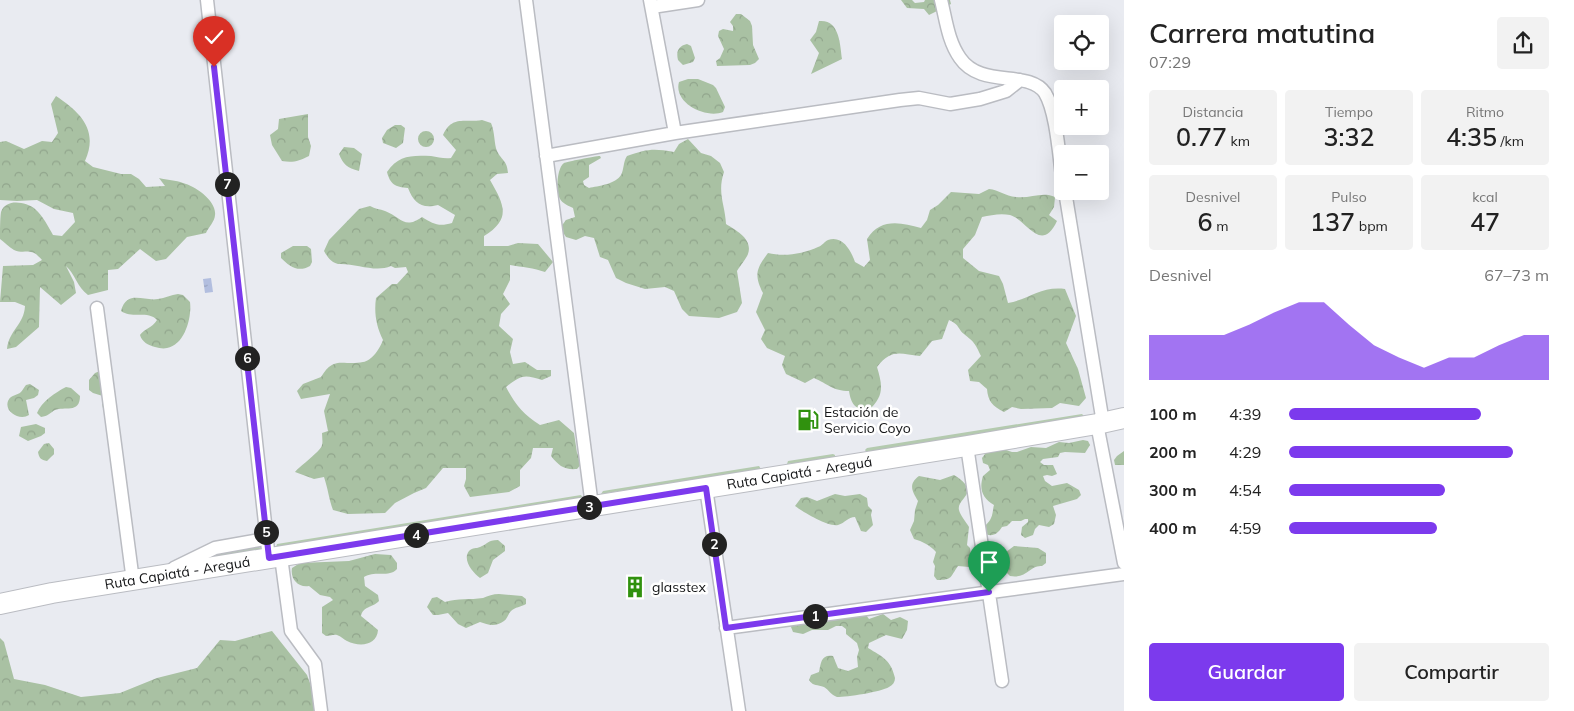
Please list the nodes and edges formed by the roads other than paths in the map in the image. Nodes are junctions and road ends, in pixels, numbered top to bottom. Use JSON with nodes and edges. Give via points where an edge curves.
{"nodes":[{"id":1,"x":207,"y":0,"type":"edge"},
{"id":2,"x":526,"y":0,"type":"edge"},
{"id":3,"x":698,"y":0,"type":"edge"},
{"id":4,"x":941,"y":0,"type":"edge"},
{"id":5,"x":651,"y":3,"type":"edge"},
{"id":6,"x":1020,"y":80,"type":"junction"},
{"id":7,"x":675,"y":133,"type":"junction"},
{"id":8,"x":1057,"y":145,"type":"edge"},
{"id":9,"x":546,"y":156,"type":"junction"},
{"id":10,"x":1066,"y":200,"type":"edge"},
{"id":11,"x":97,"y":308,"type":"dead end"},
{"id":12,"x":1124,"y":418,"type":"edge"},
{"id":13,"x":1100,"y":424,"type":"junction"},
{"id":14,"x":967,"y":446,"type":"junction"},
{"id":15,"x":706,"y":488,"type":"junction"},
{"id":16,"x":592,"y":506,"type":"junction"},
{"id":17,"x":259,"y":540,"type":"dead end"},
{"id":18,"x":275,"y":558,"type":"junction"},
{"id":19,"x":1124,"y":563,"type":"edge"},
{"id":20,"x":1124,"y":574,"type":"edge"},
{"id":21,"x":159,"y":577,"type":"junction"},
{"id":22,"x":133,"y":581,"type":"junction"},
{"id":23,"x":989,"y":592,"type":"junction"},
{"id":24,"x":0,"y":604,"type":"edge"},
{"id":25,"x":726,"y":628,"type":"junction"},
{"id":26,"x":1002,"y":681,"type":"dead end"},
{"id":27,"x":321,"y":711,"type":"edge"},
{"id":28,"x":739,"y":711,"type":"edge"}],
"edges":[{"from":1,"to":18,"type":"street"},
{"from":2,"to":9,"type":"street"},
{"from":3,"to":5,"type":"street"},
{"from":4,"to":6,"type":"street","via":[[951,43],[961,60],[986,75]]},
{"from":5,"to":7,"type":"street"},
{"from":6,"to":7,"type":"street","via":[[1006,92],[980,100],[950,104],[919,98],[900,100]]},
{"from":6,"to":8,"type":"street","via":[[1031,82],[1046,94]]},
{"from":7,"to":9,"type":"street"},
{"from":9,"to":16,"type":"street"},
{"from":10,"to":13,"type":"street"},
{"from":11,"to":22,"type":"street"},
{"from":12,"to":13,"type":"main road","name":"Ruta Capiatá - Areguá"},
{"from":13,"to":14,"type":"main road","name":"Ruta Capiatá - Areguá"},
{"from":13,"to":19,"type":"street"},
{"from":14,"to":15,"type":"main road","name":"Ruta Capiatá - Areguá"},
{"from":14,"to":23,"type":"street"},
{"from":15,"to":16,"type":"main road","name":"Ruta Capiatá - Areguá"},
{"from":15,"to":25,"type":"street"},
{"from":16,"to":18,"type":"main road","name":"Ruta Capiatá - Areguá"},
{"from":17,"to":21,"type":"street","via":[[216,548]]},
{"from":18,"to":21,"type":"main road","name":"Ruta Capiatá - Areguá"},
{"from":18,"to":27,"type":"street","via":[[291,631],[315,664]]},
{"from":20,"to":23,"type":"street"},
{"from":21,"to":22,"type":"main road","name":"Ruta Capiatá - Areguá"},
{"from":22,"to":24,"type":"main road","name":"Ruta Capiatá - Areguá"},
{"from":23,"to":25,"type":"street"},
{"from":23,"to":26,"type":"street"},
{"from":25,"to":28,"type":"street"}]}
